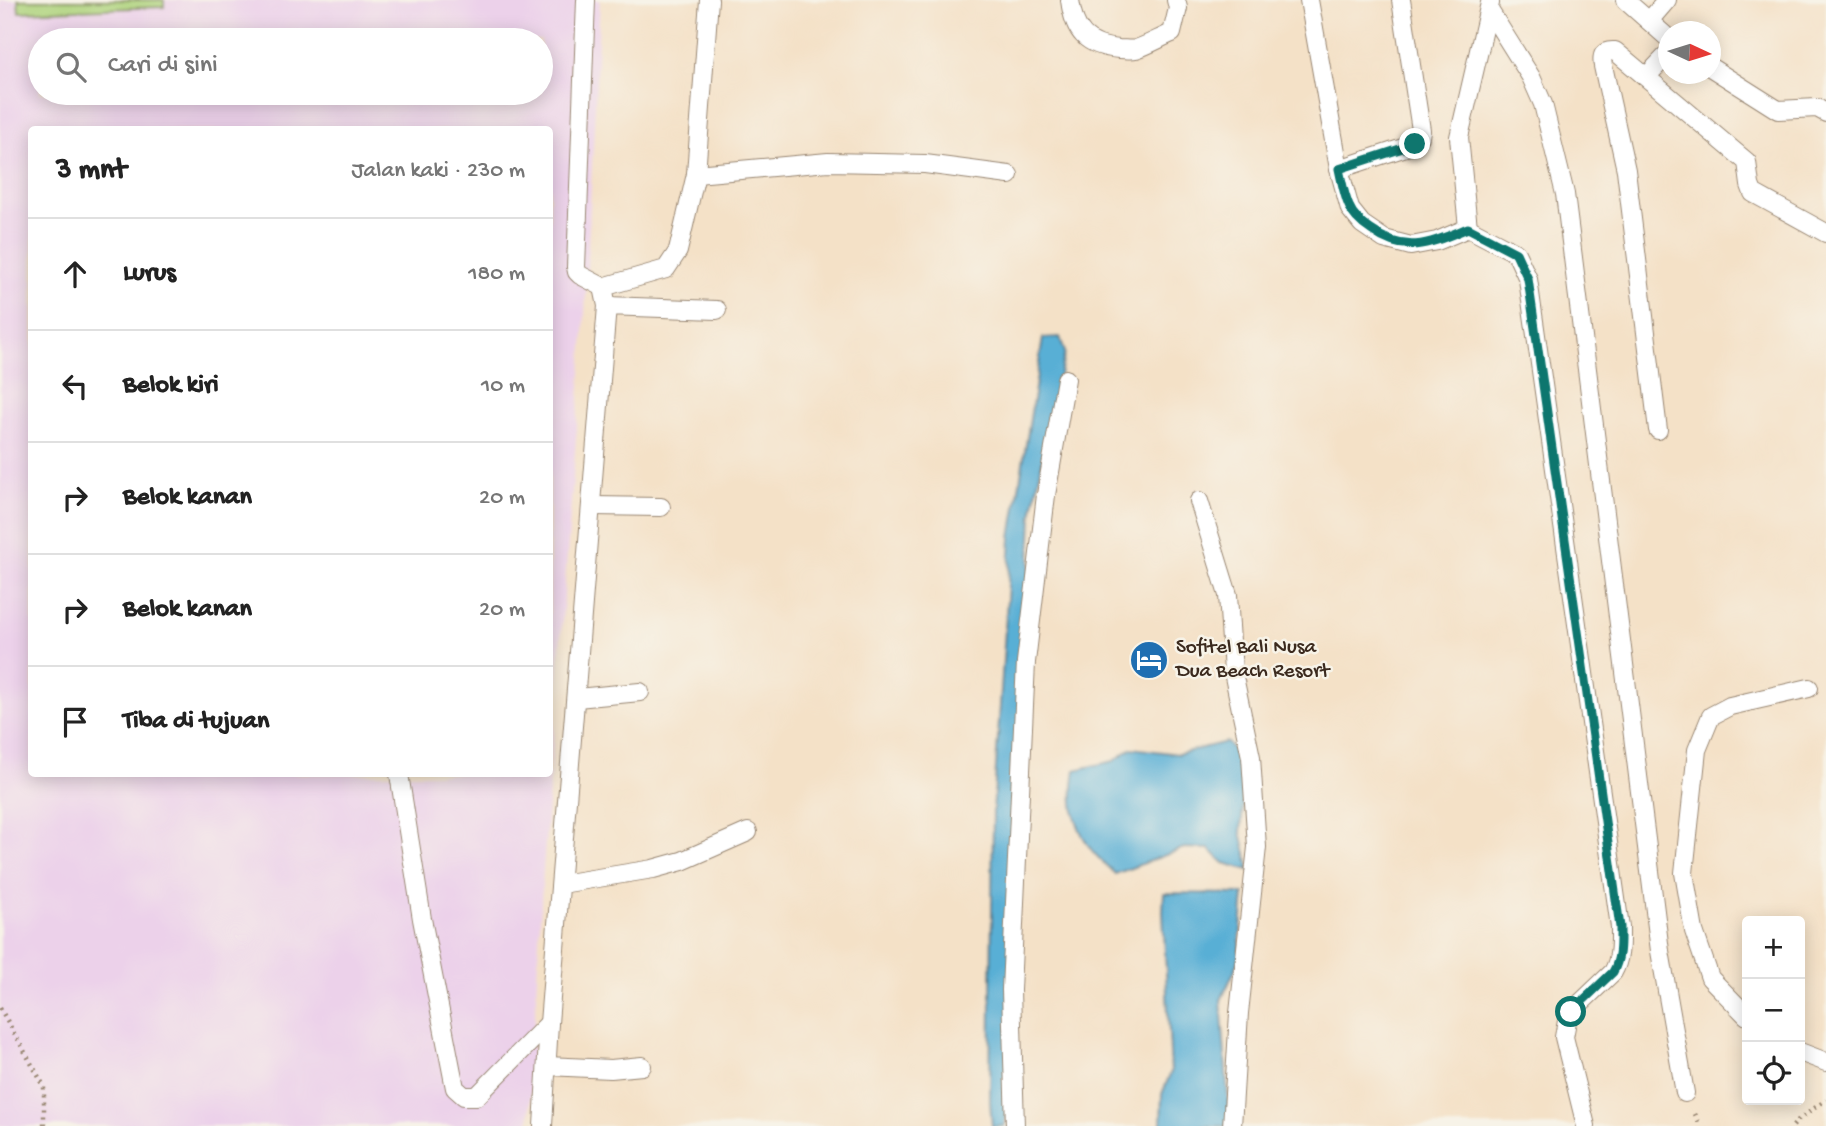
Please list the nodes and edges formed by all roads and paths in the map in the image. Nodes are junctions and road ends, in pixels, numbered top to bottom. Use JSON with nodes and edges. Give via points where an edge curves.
{"nodes":[{"id":1,"x":586,"y":0,"type":"edge"},
{"id":2,"x":709,"y":0,"type":"edge"},
{"id":3,"x":1070,"y":0,"type":"edge"},
{"id":4,"x":1177,"y":0,"type":"edge"},
{"id":5,"x":1309,"y":0,"type":"edge"},
{"id":6,"x":1401,"y":0,"type":"edge"},
{"id":7,"x":1625,"y":0,"type":"edge"},
{"id":8,"x":1667,"y":0,"type":"edge"},
{"id":9,"x":1489,"y":5,"type":"edge"},
{"id":10,"x":1649,"y":21,"type":"junction"},
{"id":11,"x":1658,"y":29,"type":"edge"},
{"id":12,"x":1658,"y":64,"type":"edge"},
{"id":13,"x":1721,"y":74,"type":"edge"},
{"id":14,"x":1646,"y":77,"type":"junction"},
{"id":15,"x":1826,"y":113,"type":"edge"},
{"id":16,"x":1339,"y":169,"type":"junction"},
{"id":17,"x":696,"y":174,"type":"junction"},
{"id":18,"x":1009,"y":175,"type":"dead end"},
{"id":19,"x":1468,"y":228,"type":"junction"},
{"id":20,"x":1826,"y":233,"type":"edge"},
{"id":21,"x":603,"y":287,"type":"junction"},
{"id":22,"x":607,"y":306,"type":"junction"},
{"id":23,"x":716,"y":310,"type":"dead end"},
{"id":24,"x":1066,"y":379,"type":"dead end"},
{"id":25,"x":1658,"y":430,"type":"dead end"},
{"id":26,"x":1199,"y":501,"type":"dead end"},
{"id":27,"x":592,"y":506,"type":"junction"},
{"id":28,"x":662,"y":507,"type":"dead end"},
{"id":29,"x":1809,"y":688,"type":"dead end"},
{"id":30,"x":640,"y":692,"type":"dead end"},
{"id":31,"x":576,"y":698,"type":"junction"},
{"id":32,"x":399,"y":777,"type":"edge"},
{"id":33,"x":748,"y":832,"type":"dead end"},
{"id":34,"x":561,"y":884,"type":"junction"},
{"id":35,"x":0,"y":1008,"type":"edge"},
{"id":36,"x":1742,"y":1011,"type":"edge"},
{"id":37,"x":549,"y":1023,"type":"junction"},
{"id":38,"x":1805,"y":1054,"type":"edge"},
{"id":39,"x":1826,"y":1062,"type":"edge"},
{"id":40,"x":547,"y":1066,"type":"junction"},
{"id":41,"x":642,"y":1066,"type":"dead end"},
{"id":42,"x":1685,"y":1093,"type":"dead end"},
{"id":43,"x":1826,"y":1100,"type":"edge"},
{"id":44,"x":44,"y":1126,"type":"edge"},
{"id":45,"x":543,"y":1126,"type":"edge"},
{"id":46,"x":1015,"y":1126,"type":"edge"},
{"id":47,"x":1232,"y":1126,"type":"edge"},
{"id":48,"x":1586,"y":1126,"type":"edge"},
{"id":49,"x":1793,"y":1126,"type":"edge"}],
"edges":[{"from":1,"to":21,"type":"lane","via":[[576,267],[580,275]]},
{"from":2,"to":17,"type":"lane"},
{"from":3,"to":4,"type":"lane","via":[[1073,20],[1092,43],[1134,50],[1172,33]]},
{"from":5,"to":16,"type":"lane"},
{"from":6,"to":16,"type":"lane","via":[[1420,136],[1415,144]]},
{"from":7,"to":10,"type":"lane"},
{"from":8,"to":10,"type":"lane"},
{"from":9,"to":19,"type":"lane","via":[[1459,137]]},
{"from":9,"to":42,"type":"lane","via":[[1544,104],[1565,194],[1660,951]]},
{"from":10,"to":11,"type":"lane"},
{"from":12,"to":14,"type":"lane"},
{"from":13,"to":15,"type":"lane","via":[[1778,110],[1817,108]]},
{"from":14,"to":20,"type":"lane","via":[[1747,162],[1753,193]]},
{"from":14,"to":25,"type":"lane","via":[[1615,51],[1603,54],[1626,170]]},
{"from":16,"to":19,"type":"lane","via":[[1350,209],[1384,239],[1411,246]]},
{"from":17,"to":18,"type":"lane","via":[[828,162],[925,164]]},
{"from":17,"to":21,"type":"lane","via":[[678,251],[666,269]]},
{"from":19,"to":48,"type":"lane","via":[[1516,253],[1528,279],[1620,927],[1617,965],[1571,1012],[1564,1037]]},
{"from":21,"to":22,"type":"lane"},
{"from":22,"to":23,"type":"lane"},
{"from":22,"to":27,"type":"lane"},
{"from":24,"to":46,"type":"lane","via":[[1046,495],[1026,662],[1011,990]]},
{"from":26,"to":47,"type":"lane","via":[[1228,595],[1233,672],[1251,757],[1257,847]]},
{"from":27,"to":28,"type":"lane"},
{"from":27,"to":31,"type":"lane"},
{"from":29,"to":36,"type":"lane","via":[[1730,706],[1711,716],[1697,750],[1684,873],[1694,931],[1710,978]]},
{"from":30,"to":31,"type":"lane"},
{"from":31,"to":34,"type":"lane"},
{"from":32,"to":37,"type":"lane","via":[[455,1088],[464,1096],[477,1096]]},
{"from":33,"to":34,"type":"lane","via":[[682,861]]},
{"from":34,"to":37,"type":"lane"},
{"from":35,"to":44,"type":"path","via":[[44,1086]]},
{"from":37,"to":40,"type":"lane"},
{"from":38,"to":39,"type":"lane"},
{"from":40,"to":41,"type":"lane"},
{"from":40,"to":45,"type":"lane"},
{"from":43,"to":49,"type":"path"}]}
